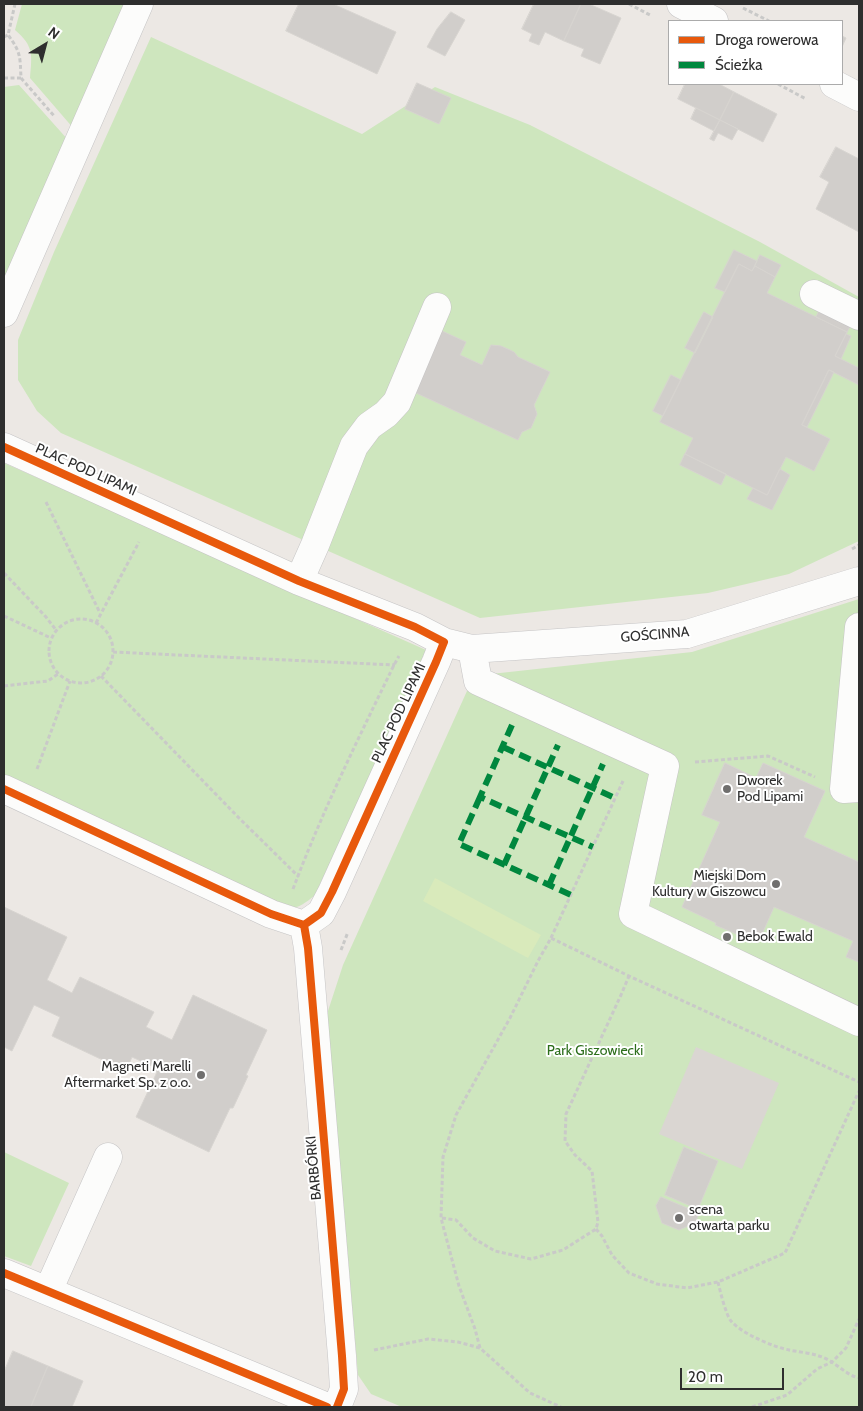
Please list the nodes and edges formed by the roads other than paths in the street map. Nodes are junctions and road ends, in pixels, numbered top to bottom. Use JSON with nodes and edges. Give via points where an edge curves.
{"nodes":[{"id":1,"x":139,"y":4,"type":"edge"},
{"id":2,"x":681,"y":4,"type":"edge"},
{"id":3,"x":712,"y":20,"type":"edge"},
{"id":4,"x":836,"y":85,"type":"edge"},
{"id":5,"x":859,"y":97,"type":"edge"},
{"id":6,"x":814,"y":294,"type":"dead end"},
{"id":7,"x":437,"y":307,"type":"dead end"},
{"id":8,"x":4,"y":313,"type":"edge"},
{"id":9,"x":859,"y":316,"type":"edge"},
{"id":10,"x":4,"y":447,"type":"edge"},
{"id":11,"x":299,"y":580,"type":"junction"},
{"id":12,"x":859,"y":581,"type":"edge"},
{"id":13,"x":859,"y":627,"type":"edge"},
{"id":14,"x":444,"y":642,"type":"junction"},
{"id":15,"x":472,"y":648,"type":"junction"},
{"id":16,"x":852,"y":789,"type":"edge"},
{"id":17,"x":4,"y":790,"type":"edge"},
{"id":18,"x":304,"y":925,"type":"junction"},
{"id":19,"x":859,"y":1022,"type":"edge"},
{"id":20,"x":108,"y":1156,"type":"dead end"},
{"id":21,"x":4,"y":1273,"type":"edge"},
{"id":22,"x":48,"y":1291,"type":"junction"},
{"id":23,"x":327,"y":1407,"type":"edge"},
{"id":24,"x":337,"y":1407,"type":"edge"}],
"edges":[{"from":1,"to":8,"type":"street"},
{"from":2,"to":3,"type":"street"},
{"from":4,"to":5,"type":"street"},
{"from":6,"to":9,"type":"street"},
{"from":7,"to":11,"type":"street","via":[[397,402],[369,426],[354,446]]},
{"from":10,"to":11,"type":"street","name":"PLAC POD LIPAMI"},
{"from":11,"to":14,"type":"street","name":"PLAC POD LIPAMI"},
{"from":12,"to":15,"type":"street","name":"GOŚCINNA","via":[[688,634]]},
{"from":13,"to":16,"type":"street"},
{"from":14,"to":15,"type":"street","name":"GOŚCINNA"},
{"from":14,"to":18,"type":"street","name":"PLAC POD LIPAMI","via":[[332,892],[320,913]]},
{"from":15,"to":19,"type":"street","via":[[478,681],[665,766],[633,914]]},
{"from":17,"to":18,"type":"street","via":[[271,914]]},
{"from":18,"to":24,"type":"street","name":"BARBÓRKI","via":[[342,1356],[344,1389]]},
{"from":20,"to":22,"type":"street"},
{"from":21,"to":22,"type":"street"},
{"from":22,"to":23,"type":"street"}]}
